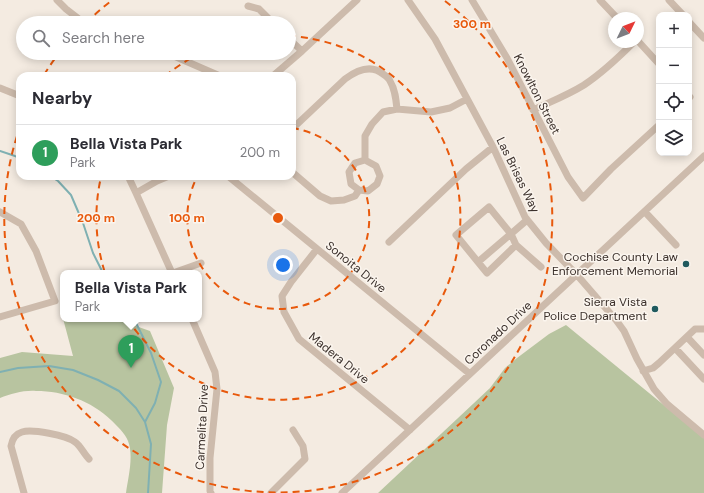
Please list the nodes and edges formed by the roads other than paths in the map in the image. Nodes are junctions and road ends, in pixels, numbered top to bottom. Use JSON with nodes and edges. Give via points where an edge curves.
{"nodes":[{"id":1,"x":57,"y":0,"type":"edge"},
{"id":2,"x":357,"y":0,"type":"edge"},
{"id":3,"x":408,"y":0,"type":"edge"},
{"id":4,"x":472,"y":0,"type":"edge"},
{"id":5,"x":600,"y":0,"type":"edge"},
{"id":6,"x":669,"y":0,"type":"edge"},
{"id":7,"x":248,"y":6,"type":"dead end"},
{"id":8,"x":611,"y":12,"type":"edge"},
{"id":9,"x":680,"y":12,"type":"edge"},
{"id":10,"x":75,"y":16,"type":"edge"},
{"id":11,"x":265,"y":16,"type":"edge"},
{"id":12,"x":692,"y":25,"type":"edge"},
{"id":13,"x":703,"y":35,"type":"edge"},
{"id":14,"x":296,"y":45,"type":"edge"},
{"id":15,"x":628,"y":48,"type":"edge"},
{"id":16,"x":644,"y":48,"type":"edge"},
{"id":17,"x":302,"y":51,"type":"junction"},
{"id":18,"x":296,"y":56,"type":"edge"},
{"id":19,"x":183,"y":60,"type":"edge"},
{"id":20,"x":292,"y":60,"type":"edge"},
{"id":21,"x":656,"y":61,"type":"edge"},
{"id":22,"x":211,"y":72,"type":"edge"},
{"id":23,"x":278,"y":72,"type":"edge"},
{"id":24,"x":0,"y":88,"type":"edge"},
{"id":25,"x":16,"y":94,"type":"edge"},
{"id":26,"x":467,"y":99,"type":"junction"},
{"id":27,"x":397,"y":109,"type":"junction"},
{"id":28,"x":533,"y":110,"type":"junction"},
{"id":29,"x":296,"y":125,"type":"edge"},
{"id":30,"x":656,"y":128,"type":"edge"},
{"id":31,"x":493,"y":148,"type":"junction"},
{"id":32,"x":704,"y":156,"type":"edge"},
{"id":33,"x":365,"y":160,"type":"junction"},
{"id":34,"x":296,"y":175,"type":"edge"},
{"id":35,"x":130,"y":180,"type":"edge"},
{"id":36,"x":159,"y":180,"type":"edge"},
{"id":37,"x":234,"y":180,"type":"edge"},
{"id":38,"x":359,"y":190,"type":"junction"},
{"id":39,"x":136,"y":193,"type":"junction"},
{"id":40,"x":0,"y":212,"type":"edge"},
{"id":41,"x":645,"y":212,"type":"junction"},
{"id":42,"x":527,"y":220,"type":"junction"},
{"id":43,"x":511,"y":234,"type":"junction"},
{"id":44,"x":389,"y":242,"type":"dead end"},
{"id":45,"x":516,"y":245,"type":"junction"},
{"id":46,"x":676,"y":245,"type":"dead end"},
{"id":47,"x":317,"y":249,"type":"junction"},
{"id":48,"x":478,"y":262,"type":"junction"},
{"id":49,"x":201,"y":263,"type":"dead end"},
{"id":50,"x":541,"y":267,"type":"dead end"},
{"id":51,"x":171,"y":270,"type":"edge"},
{"id":52,"x":181,"y":270,"type":"edge"},
{"id":53,"x":577,"y":275,"type":"junction"},
{"id":54,"x":0,"y":317,"type":"edge"},
{"id":55,"x":193,"y":322,"type":"edge"},
{"id":56,"x":704,"y":329,"type":"edge"},
{"id":57,"x":686,"y":337,"type":"junction"},
{"id":58,"x":675,"y":348,"type":"junction"},
{"id":59,"x":704,"y":355,"type":"edge"},
{"id":60,"x":643,"y":371,"type":"junction"},
{"id":61,"x":470,"y":374,"type":"junction"},
{"id":62,"x":704,"y":379,"type":"edge"},
{"id":63,"x":293,"y":430,"type":"dead end"},
{"id":64,"x":410,"y":430,"type":"junction"},
{"id":65,"x":704,"y":435,"type":"edge"},
{"id":66,"x":88,"y":459,"type":"dead end"},
{"id":67,"x":24,"y":493,"type":"edge"},
{"id":68,"x":211,"y":493,"type":"edge"},
{"id":69,"x":270,"y":493,"type":"edge"},
{"id":70,"x":342,"y":493,"type":"edge"}],
"edges":[{"from":1,"to":10,"type":"street"},
{"from":2,"to":17,"type":"street"},
{"from":3,"to":26,"type":"street","name":"Las Brisas Way","via":[[435,39]]},
{"from":4,"to":28,"type":"street","name":"Knowlton Street","via":[[507,58]]},
{"from":5,"to":8,"type":"street"},
{"from":6,"to":9,"type":"street"},
{"from":7,"to":11,"type":"street"},
{"from":12,"to":13,"type":"street"},
{"from":14,"to":17,"type":"street"},
{"from":15,"to":28,"type":"street","via":[[584,85]]},
{"from":16,"to":21,"type":"street"},
{"from":17,"to":18,"type":"street"},
{"from":19,"to":22,"type":"street"},
{"from":20,"to":23,"type":"street"},
{"from":24,"to":25,"type":"street"},
{"from":26,"to":27,"type":"street","via":[[450,108],[431,112]]},
{"from":26,"to":31,"type":"street","name":"Las Brisas Way"},
{"from":27,"to":29,"type":"street","via":[[389,79],[379,71],[366,68],[354,72]]},
{"from":27,"to":33,"type":"street","via":[[383,112],[372,124],[365,136]]},
{"from":28,"to":30,"type":"street","name":"Knowlton Street","via":[[568,177],[583,198]]},
{"from":31,"to":42,"type":"street","name":"Las Brisas Way"},
{"from":31,"to":44,"type":"street","via":[[466,169]]},
{"from":32,"to":41,"type":"street","name":"Coronado Drive"},
{"from":33,"to":38,"type":"street","via":[[355,163],[349,172],[351,184]]},
{"from":33,"to":38,"type":"street","via":[[376,166],[380,176],[377,184],[368,191]]},
{"from":34,"to":38,"type":"street","via":[[320,196],[331,201],[355,196]]},
{"from":35,"to":39,"type":"street"},
{"from":36,"to":39,"type":"street"},
{"from":37,"to":47,"type":"street","name":"Sonoita Drive"},
{"from":39,"to":51,"type":"street"},
{"from":40,"to":54,"type":"street","via":[[21,224],[36,251],[55,301]]},
{"from":41,"to":46,"type":"street"},
{"from":41,"to":53,"type":"street","name":"Coronado Drive"},
{"from":42,"to":43,"type":"street"},
{"from":42,"to":53,"type":"street","name":"Las Brisas Way"},
{"from":43,"to":45,"type":"street"},
{"from":43,"to":48,"type":"street"},
{"from":43,"to":48,"type":"street","via":[[489,208],[456,235]]},
{"from":45,"to":48,"type":"street","via":[[487,273]]},
{"from":45,"to":50,"type":"street"},
{"from":47,"to":61,"type":"street","name":"Sonoita Drive"},
{"from":47,"to":64,"type":"street","name":"Madera Drive","via":[[282,296],[284,312],[299,339]]},
{"from":49,"to":52,"type":"street"},
{"from":53,"to":60,"type":"street","name":"Las Brisas Way","via":[[624,331]]},
{"from":53,"to":61,"type":"street","name":"Coronado Drive"},
{"from":55,"to":68,"type":"street","name":"Carmelita Drive","via":[[215,372],[217,389],[210,458]]},
{"from":56,"to":57,"type":"street","via":[[695,330]]},
{"from":57,"to":58,"type":"street"},
{"from":57,"to":59,"type":"street"},
{"from":58,"to":60,"type":"street","via":[[653,368]]},
{"from":58,"to":62,"type":"street"},
{"from":60,"to":65,"type":"street","name":"Las Brisas Way","via":[[666,404]]},
{"from":61,"to":64,"type":"street","name":"Coronado Drive"},
{"from":63,"to":69,"type":"street","via":[[303,446],[305,459]]},
{"from":64,"to":70,"type":"street","name":"Coronado Drive"},
{"from":66,"to":67,"type":"street","via":[[75,442],[62,436],[44,432],[21,432],[12,440],[11,446]]}]}
